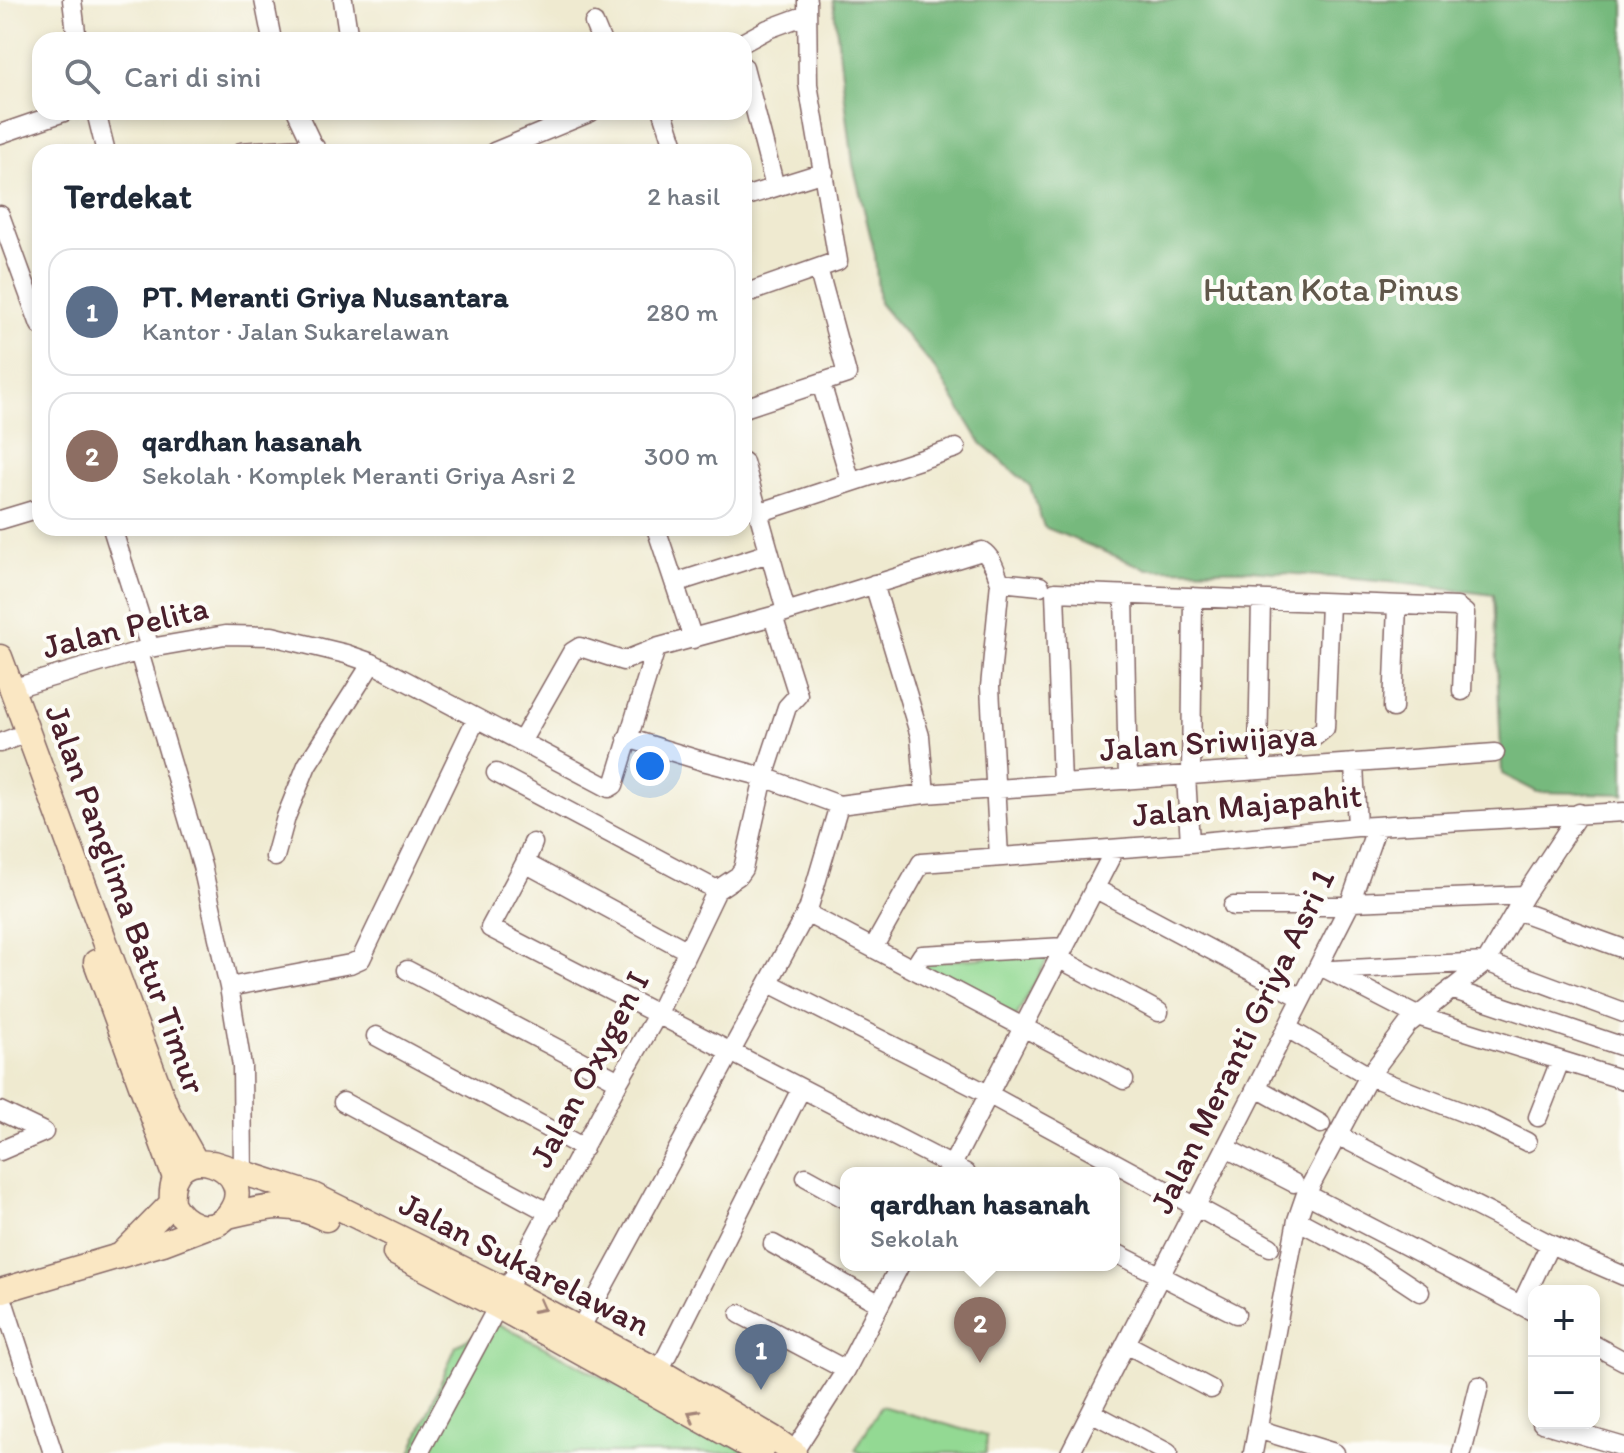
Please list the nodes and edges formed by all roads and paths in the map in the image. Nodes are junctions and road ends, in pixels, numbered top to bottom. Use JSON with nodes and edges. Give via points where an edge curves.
{"nodes":[{"id":1,"x":72,"y":0,"type":"edge"},
{"id":2,"x":264,"y":0,"type":"edge"},
{"id":3,"x":343,"y":0,"type":"edge"},
{"id":4,"x":806,"y":7,"type":"edge"},
{"id":5,"x":76,"y":32,"type":"edge"},
{"id":6,"x":270,"y":32,"type":"edge"},
{"id":7,"x":348,"y":32,"type":"edge"},
{"id":8,"x":752,"y":38,"type":"edge"},
{"id":9,"x":752,"y":98,"type":"edge"},
{"id":10,"x":41,"y":120,"type":"edge"},
{"id":11,"x":98,"y":120,"type":"edge"},
{"id":12,"x":301,"y":120,"type":"edge"},
{"id":13,"x":574,"y":120,"type":"edge"},
{"id":14,"x":666,"y":120,"type":"edge"},
{"id":15,"x":0,"y":134,"type":"edge"},
{"id":16,"x":104,"y":144,"type":"edge"},
{"id":17,"x":313,"y":144,"type":"edge"},
{"id":18,"x":523,"y":144,"type":"edge"},
{"id":19,"x":673,"y":144,"type":"edge"},
{"id":20,"x":824,"y":172,"type":"junction"},
{"id":21,"x":775,"y":187,"type":"junction"},
{"id":22,"x":752,"y":194,"type":"edge"},
{"id":23,"x":0,"y":215,"type":"edge"},
{"id":24,"x":5,"y":244,"type":"edge"},
{"id":25,"x":827,"y":265,"type":"junction"},
{"id":26,"x":752,"y":291,"type":"edge"},
{"id":27,"x":32,"y":306,"type":"edge"},
{"id":28,"x":821,"y":383,"type":"junction"},
{"id":29,"x":752,"y":405,"type":"edge"},
{"id":30,"x":956,"y":448,"type":"dead end"},
{"id":31,"x":851,"y":482,"type":"junction"},
{"id":32,"x":752,"y":491,"type":"edge"},
{"id":33,"x":32,"y":510,"type":"edge"},
{"id":34,"x":758,"y":513,"type":"junction"},
{"id":35,"x":0,"y":520,"type":"edge"},
{"id":36,"x":114,"y":536,"type":"edge"},
{"id":37,"x":659,"y":536,"type":"edge"},
{"id":38,"x":769,"y":553,"type":"junction"},
{"id":39,"x":1000,"y":582,"type":"junction"},
{"id":40,"x":675,"y":583,"type":"junction"},
{"id":41,"x":874,"y":584,"type":"junction"},
{"id":42,"x":1048,"y":589,"type":"junction"},
{"id":43,"x":1124,"y":595,"type":"junction"},
{"id":44,"x":1193,"y":597,"type":"junction"},
{"id":45,"x":1261,"y":600,"type":"junction"},
{"id":46,"x":1330,"y":603,"type":"junction"},
{"id":47,"x":1397,"y":605,"type":"junction"},
{"id":48,"x":780,"y":613,"type":"junction"},
{"id":49,"x":693,"y":639,"type":"junction"},
{"id":50,"x":656,"y":648,"type":"junction"},
{"id":51,"x":145,"y":650,"type":"junction"},
{"id":52,"x":0,"y":657,"type":"edge"},
{"id":53,"x":372,"y":663,"type":"junction"},
{"id":54,"x":6,"y":691,"type":"edge"},
{"id":55,"x":1462,"y":691,"type":"dead end"},
{"id":56,"x":1393,"y":708,"type":"dead end"},
{"id":57,"x":476,"y":719,"type":"junction"},
{"id":58,"x":627,"y":738,"type":"junction"},
{"id":59,"x":8,"y":740,"type":"edge"},
{"id":60,"x":521,"y":742,"type":"junction"},
{"id":61,"x":1258,"y":747,"type":"junction"},
{"id":62,"x":1495,"y":753,"type":"dead end"},
{"id":63,"x":1354,"y":764,"type":"junction"},
{"id":64,"x":1257,"y":771,"type":"junction"},
{"id":65,"x":496,"y":773,"type":"dead end"},
{"id":66,"x":1188,"y":776,"type":"junction"},
{"id":67,"x":764,"y":777,"type":"junction"},
{"id":68,"x":1128,"y":780,"type":"junction"},
{"id":69,"x":1062,"y":784,"type":"junction"},
{"id":70,"x":994,"y":789,"type":"junction"},
{"id":71,"x":925,"y":794,"type":"junction"},
{"id":72,"x":839,"y":805,"type":"junction"},
{"id":73,"x":1624,"y":812,"type":"edge"},
{"id":74,"x":1579,"y":813,"type":"junction"},
{"id":75,"x":1377,"y":826,"type":"junction"},
{"id":76,"x":1357,"y":827,"type":"junction"},
{"id":77,"x":533,"y":843,"type":"dead end"},
{"id":78,"x":1190,"y":843,"type":"junction"},
{"id":79,"x":1115,"y":849,"type":"junction"},
{"id":80,"x":275,"y":857,"type":"dead end"},
{"id":81,"x":999,"y":857,"type":"junction"},
{"id":82,"x":525,"y":863,"type":"junction"},
{"id":83,"x":1094,"y":888,"type":"junction"},
{"id":84,"x":717,"y":890,"type":"junction"},
{"id":85,"x":1520,"y":902,"type":"junction"},
{"id":86,"x":1351,"y":904,"type":"junction"},
{"id":87,"x":1233,"y":906,"type":"dead end"},
{"id":88,"x":806,"y":913,"type":"junction"},
{"id":89,"x":873,"y":948,"type":"junction"},
{"id":90,"x":1624,"y":949,"type":"edge"},
{"id":91,"x":686,"y":950,"type":"junction"},
{"id":92,"x":1061,"y":952,"type":"junction"},
{"id":93,"x":1486,"y":962,"type":"junction"},
{"id":94,"x":913,"y":969,"type":"junction"},
{"id":95,"x":407,"y":970,"type":"dead end"},
{"id":96,"x":1323,"y":970,"type":"junction"},
{"id":97,"x":769,"y":983,"type":"junction"},
{"id":98,"x":229,"y":987,"type":"junction"},
{"id":99,"x":1451,"y":989,"type":"junction"},
{"id":100,"x":1302,"y":998,"type":"junction"},
{"id":101,"x":1159,"y":1012,"type":"dead end"},
{"id":102,"x":1624,"y":1013,"type":"edge"},
{"id":103,"x":657,"y":1015,"type":"junction"},
{"id":104,"x":1417,"y":1016,"type":"junction"},
{"id":105,"x":1022,"y":1027,"type":"junction"},
{"id":106,"x":1287,"y":1028,"type":"junction"},
{"id":107,"x":376,"y":1036,"type":"dead end"},
{"id":108,"x":1624,"y":1047,"type":"edge"},
{"id":109,"x":731,"y":1053,"type":"junction"},
{"id":110,"x":1560,"y":1061,"type":"junction"},
{"id":111,"x":1369,"y":1076,"type":"junction"},
{"id":112,"x":1124,"y":1080,"type":"dead end"},
{"id":113,"x":1624,"y":1080,"type":"edge"},
{"id":114,"x":619,"y":1081,"type":"junction"},
{"id":115,"x":1257,"y":1088,"type":"junction"},
{"id":116,"x":801,"y":1089,"type":"junction"},
{"id":117,"x":988,"y":1094,"type":"junction"},
{"id":118,"x":343,"y":1102,"type":"dead end"},
{"id":119,"x":0,"y":1111,"type":"edge"},
{"id":120,"x":1538,"y":1117,"type":"dead end"},
{"id":121,"x":1321,"y":1124,"type":"dead end"},
{"id":122,"x":1337,"y":1135,"type":"junction"},
{"id":123,"x":1527,"y":1142,"type":"dead end"},
{"id":124,"x":584,"y":1148,"type":"junction"},
{"id":125,"x":1226,"y":1148,"type":"junction"},
{"id":126,"x":0,"y":1151,"type":"edge"},
{"id":127,"x":204,"y":1162,"type":"junction"},
{"id":128,"x":949,"y":1167,"type":"edge"},
{"id":129,"x":956,"y":1167,"type":"edge"},
{"id":130,"x":243,"y":1171,"type":"junction"},
{"id":131,"x":806,"y":1177,"type":"dead end"},
{"id":132,"x":175,"y":1178,"type":"junction"},
{"id":133,"x":1300,"y":1189,"type":"junction"},
{"id":134,"x":840,"y":1196,"type":"edge"},
{"id":135,"x":172,"y":1203,"type":"junction"},
{"id":136,"x":1195,"y":1208,"type":"junction"},
{"id":137,"x":550,"y":1213,"type":"junction"},
{"id":138,"x":1297,"y":1220,"type":"junction"},
{"id":139,"x":218,"y":1221,"type":"junction"},
{"id":140,"x":773,"y":1244,"type":"dead end"},
{"id":141,"x":1550,"y":1244,"type":"junction"},
{"id":142,"x":1270,"y":1247,"type":"dead end"},
{"id":143,"x":122,"y":1254,"type":"junction"},
{"id":144,"x":1120,"y":1255,"type":"edge"},
{"id":145,"x":897,"y":1271,"type":"edge"},
{"id":146,"x":1624,"y":1276,"type":"edge"},
{"id":147,"x":1160,"y":1277,"type":"junction"},
{"id":148,"x":1536,"y":1285,"type":"edge"},
{"id":149,"x":0,"y":1291,"type":"edge"},
{"id":150,"x":1420,"y":1292,"type":"dead end"},
{"id":151,"x":502,"y":1298,"type":"junction"},
{"id":152,"x":880,"y":1304,"type":"junction"},
{"id":153,"x":1528,"y":1308,"type":"edge"},
{"id":154,"x":740,"y":1314,"type":"dead end"},
{"id":155,"x":1236,"y":1314,"type":"dead end"},
{"id":156,"x":580,"y":1329,"type":"junction"},
{"id":157,"x":1126,"y":1344,"type":"junction"},
{"id":158,"x":1600,"y":1348,"type":"edge"},
{"id":159,"x":1624,"y":1361,"type":"edge"},
{"id":160,"x":846,"y":1370,"type":"junction"},
{"id":161,"x":659,"y":1371,"type":"junction"},
{"id":162,"x":1479,"y":1386,"type":"dead end"},
{"id":163,"x":1211,"y":1389,"type":"dead end"},
{"id":164,"x":1091,"y":1412,"type":"junction"},
{"id":165,"x":1257,"y":1429,"type":"junction"},
{"id":166,"x":1562,"y":1429,"type":"edge"},
{"id":167,"x":1624,"y":1447,"type":"edge"},
{"id":168,"x":53,"y":1453,"type":"edge"},
{"id":169,"x":419,"y":1453,"type":"edge"},
{"id":170,"x":761,"y":1453,"type":"edge"},
{"id":171,"x":793,"y":1453,"type":"edge"},
{"id":172,"x":1070,"y":1453,"type":"edge"},
{"id":173,"x":1168,"y":1453,"type":"edge"},
{"id":174,"x":1253,"y":1453,"type":"edge"},
{"id":175,"x":1335,"y":1453,"type":"edge"},
{"id":176,"x":1462,"y":1453,"type":"edge"}],
"edges":[{"from":1,"to":5,"type":"street"},
{"from":2,"to":6,"type":"street"},
{"from":3,"to":7,"type":"street"},
{"from":4,"to":8,"type":"street"},
{"from":4,"to":20,"type":"street","via":[[808,84]]},
{"from":9,"to":21,"type":"street"},
{"from":10,"to":15,"type":"street"},
{"from":11,"to":16,"type":"street"},
{"from":12,"to":17,"type":"street"},
{"from":13,"to":18,"type":"street"},
{"from":14,"to":19,"type":"street"},
{"from":20,"to":21,"type":"street"},
{"from":20,"to":25,"type":"street"},
{"from":21,"to":22,"type":"street"},
{"from":23,"to":24,"type":"street"},
{"from":24,"to":27,"type":"street"},
{"from":25,"to":26,"type":"street"},
{"from":25,"to":28,"type":"street","via":[[847,374]]},
{"from":28,"to":29,"type":"street"},
{"from":28,"to":31,"type":"street"},
{"from":30,"to":31,"type":"street"},
{"from":31,"to":34,"type":"street"},
{"from":32,"to":34,"type":"street"},
{"from":33,"to":35,"type":"street"},
{"from":34,"to":38,"type":"street"},
{"from":36,"to":51,"type":"street"},
{"from":37,"to":40,"type":"street"},
{"from":38,"to":40,"type":"street"},
{"from":38,"to":48,"type":"street"},
{"from":39,"to":41,"type":"street","via":[[982,551]]},
{"from":39,"to":42,"type":"street"},
{"from":39,"to":70,"type":"street","via":[[990,687]]},
{"from":40,"to":49,"type":"street"},
{"from":41,"to":48,"type":"street"},
{"from":41,"to":71,"type":"street","via":[[920,736]]},
{"from":42,"to":43,"type":"street"},
{"from":42,"to":69,"type":"street"},
{"from":43,"to":44,"type":"street"},
{"from":43,"to":68,"type":"street"},
{"from":44,"to":45,"type":"street"},
{"from":44,"to":66,"type":"street"},
{"from":45,"to":46,"type":"street"},
{"from":45,"to":61,"type":"street"},
{"from":46,"to":47,"type":"street"},
{"from":46,"to":61,"type":"street","via":[[1325,728],[1314,737]]},
{"from":47,"to":55,"type":"street","via":[[1464,611]]},
{"from":47,"to":56,"type":"street"},
{"from":48,"to":49,"type":"street"},
{"from":48,"to":67,"type":"street","via":[[798,695],[787,707]]},
{"from":49,"to":50,"type":"street"},
{"from":50,"to":58,"type":"street"},
{"from":50,"to":60,"type":"street","via":[[623,661],[580,647],[572,652]]},
{"from":51,"to":53,"type":"street","name":"Jalan Pelita","via":[[248,634]]},
{"from":51,"to":54,"type":"street","name":"Jalan Pelita"},
{"from":51,"to":98,"type":"street"},
{"from":52,"to":54,"type":"main road","name":"Jalan Panglima Batur Timur"},
{"from":53,"to":57,"type":"street","name":"Jalan Pelita"},
{"from":53,"to":80,"type":"street","via":[[307,765]]},
{"from":54,"to":59,"type":"main road","name":"Jalan Panglima Batur Timur"},
{"from":54,"to":127,"type":"main road","name":"Jalan Panglima Batur Timur","via":[[168,1112]]},
{"from":57,"to":60,"type":"street","name":"Jalan Pelita"},
{"from":57,"to":98,"type":"street","via":[[361,959]]},
{"from":58,"to":60,"type":"street","name":"Jalan Pelita","via":[[609,788]]},
{"from":58,"to":67,"type":"street"},
{"from":59,"to":132,"type":"main road","name":"Jalan Panglima Batur Timur"},
{"from":61,"to":64,"type":"street"},
{"from":62,"to":63,"type":"street","name":"Jalan Sriwijaya"},
{"from":63,"to":64,"type":"street","name":"Jalan Sriwijaya"},
{"from":63,"to":76,"type":"street"},
{"from":64,"to":66,"type":"street","name":"Jalan Sriwijaya"},
{"from":65,"to":84,"type":"street"},
{"from":66,"to":68,"type":"street","name":"Jalan Sriwijaya"},
{"from":66,"to":78,"type":"street"},
{"from":67,"to":72,"type":"street"},
{"from":67,"to":84,"type":"street","name":"Jalan Oxygen I","via":[[743,869]]},
{"from":68,"to":69,"type":"street","name":"Jalan Sriwijaya"},
{"from":69,"to":70,"type":"street","name":"Jalan Sriwijaya"},
{"from":70,"to":71,"type":"street","name":"Jalan Sriwijaya"},
{"from":70,"to":81,"type":"street"},
{"from":71,"to":72,"type":"street"},
{"from":72,"to":88,"type":"street"},
{"from":73,"to":74,"type":"street","name":"Jalan Majapahit"},
{"from":74,"to":75,"type":"street","name":"Jalan Majapahit"},
{"from":74,"to":85,"type":"street"},
{"from":75,"to":76,"type":"street","name":"Jalan Majapahit"},
{"from":75,"to":86,"type":"street","name":"Jalan Meranti Griya Asri 1"},
{"from":76,"to":78,"type":"street","name":"Jalan Majapahit"},
{"from":77,"to":82,"type":"street"},
{"from":78,"to":79,"type":"street","name":"Jalan Majapahit"},
{"from":79,"to":81,"type":"street","name":"Jalan Majapahit"},
{"from":79,"to":83,"type":"street"},
{"from":81,"to":89,"type":"street","name":"Jalan Majapahit","via":[[921,863]]},
{"from":82,"to":91,"type":"street"},
{"from":82,"to":103,"type":"street","via":[[491,929]]},
{"from":83,"to":92,"type":"street"},
{"from":83,"to":100,"type":"street"},
{"from":84,"to":91,"type":"street","name":"Jalan Oxygen I"},
{"from":85,"to":86,"type":"street"},
{"from":85,"to":90,"type":"street"},
{"from":85,"to":93,"type":"street"},
{"from":86,"to":87,"type":"street"},
{"from":86,"to":96,"type":"street","name":"Jalan Meranti Griya Asri 1"},
{"from":88,"to":89,"type":"street"},
{"from":88,"to":97,"type":"street"},
{"from":89,"to":94,"type":"street"},
{"from":91,"to":103,"type":"street","name":"Jalan Oxygen I"},
{"from":92,"to":94,"type":"street","via":[[923,955]]},
{"from":92,"to":101,"type":"street"},
{"from":92,"to":105,"type":"street"},
{"from":93,"to":96,"type":"street"},
{"from":93,"to":99,"type":"street"},
{"from":93,"to":102,"type":"street"},
{"from":94,"to":105,"type":"street"},
{"from":95,"to":114,"type":"street"},
{"from":96,"to":100,"type":"street","name":"Jalan Meranti Griya Asri 1"},
{"from":96,"to":104,"type":"street"},
{"from":97,"to":109,"type":"street"},
{"from":97,"to":117,"type":"street"},
{"from":98,"to":130,"type":"street","via":[[242,1066]]},
{"from":99,"to":104,"type":"street"},
{"from":99,"to":108,"type":"street"},
{"from":100,"to":106,"type":"street","name":"Jalan Meranti Griya Asri 1"},
{"from":103,"to":109,"type":"street"},
{"from":103,"to":114,"type":"street","name":"Jalan Oxygen I"},
{"from":104,"to":110,"type":"street"},
{"from":104,"to":111,"type":"street"},
{"from":105,"to":112,"type":"street"},
{"from":105,"to":117,"type":"street"},
{"from":106,"to":111,"type":"street"},
{"from":106,"to":115,"type":"street","name":"Jalan Meranti Griya Asri 1"},
{"from":107,"to":124,"type":"street"},
{"from":109,"to":116,"type":"street"},
{"from":109,"to":156,"type":"street"},
{"from":110,"to":113,"type":"street"},
{"from":110,"to":120,"type":"street"},
{"from":111,"to":122,"type":"street"},
{"from":111,"to":123,"type":"street"},
{"from":114,"to":124,"type":"street","name":"Jalan Oxygen I"},
{"from":115,"to":121,"type":"street"},
{"from":115,"to":125,"type":"street","name":"Jalan Meranti Griya Asri 1"},
{"from":116,"to":128,"type":"street"},
{"from":116,"to":161,"type":"street"},
{"from":117,"to":129,"type":"street"},
{"from":117,"to":136,"type":"street"},
{"from":118,"to":137,"type":"street"},
{"from":119,"to":126,"type":"street","via":[[44,1132]]},
{"from":122,"to":133,"type":"street"},
{"from":122,"to":141,"type":"street"},
{"from":124,"to":137,"type":"street","name":"Jalan Oxygen I"},
{"from":125,"to":133,"type":"street"},
{"from":125,"to":136,"type":"street","name":"Jalan Meranti Griya Asri 1"},
{"from":127,"to":130,"type":"main road","name":"Jalan Sukarelawan"},
{"from":127,"to":132,"type":"main road"},
{"from":127,"to":139,"type":"main road","via":[[230,1175],[235,1185],[234,1207]]},
{"from":130,"to":151,"type":"main road","name":"Jalan Sukarelawan","via":[[313,1195]]},
{"from":131,"to":134,"type":"street"},
{"from":132,"to":135,"type":"main road"},
{"from":133,"to":138,"type":"street"},
{"from":133,"to":153,"type":"street"},
{"from":135,"to":139,"type":"main road","via":[[197,1226]]},
{"from":135,"to":143,"type":"main road"},
{"from":136,"to":142,"type":"street"},
{"from":136,"to":147,"type":"street","name":"Jalan Meranti Griya Asri 1"},
{"from":137,"to":151,"type":"street","name":"Jalan Oxygen I"},
{"from":138,"to":150,"type":"street"},
{"from":138,"to":165,"type":"street"},
{"from":139,"to":143,"type":"main road","name":"Jalan Sukarelawan"},
{"from":139,"to":151,"type":"main road","name":"Jalan Sukarelawan","via":[[284,1205],[310,1211]]},
{"from":140,"to":152,"type":"street"},
{"from":141,"to":146,"type":"street"},
{"from":141,"to":148,"type":"street"},
{"from":143,"to":149,"type":"main road","name":"Jalan Sukarelawan"},
{"from":144,"to":147,"type":"street"},
{"from":145,"to":152,"type":"street"},
{"from":147,"to":155,"type":"street"},
{"from":147,"to":157,"type":"street","name":"Jalan Meranti Griya Asri 1"},
{"from":149,"to":168,"type":"street"},
{"from":151,"to":156,"type":"main road","name":"Jalan Sukarelawan","one_way":true},
{"from":151,"to":169,"type":"street","name":"Jalan Oxygen I"},
{"from":170,"to":151,"type":"main road","name":"Jalan Sukarelawan","one_way":true},
{"from":152,"to":160,"type":"street"},
{"from":154,"to":160,"type":"street"},
{"from":156,"to":161,"type":"main road","name":"Jalan Sukarelawan"},
{"from":157,"to":163,"type":"street"},
{"from":157,"to":164,"type":"street","name":"Jalan Meranti Griya Asri 1"},
{"from":158,"to":159,"type":"street"},
{"from":160,"to":171,"type":"street"},
{"from":161,"to":171,"type":"main road","name":"Jalan Sukarelawan"},
{"from":162,"to":176,"type":"street"},
{"from":164,"to":172,"type":"street","name":"Jalan Meranti Griya Asri 1"},
{"from":164,"to":173,"type":"street"},
{"from":165,"to":174,"type":"street"},
{"from":165,"to":175,"type":"street"},
{"from":166,"to":167,"type":"street"}]}
